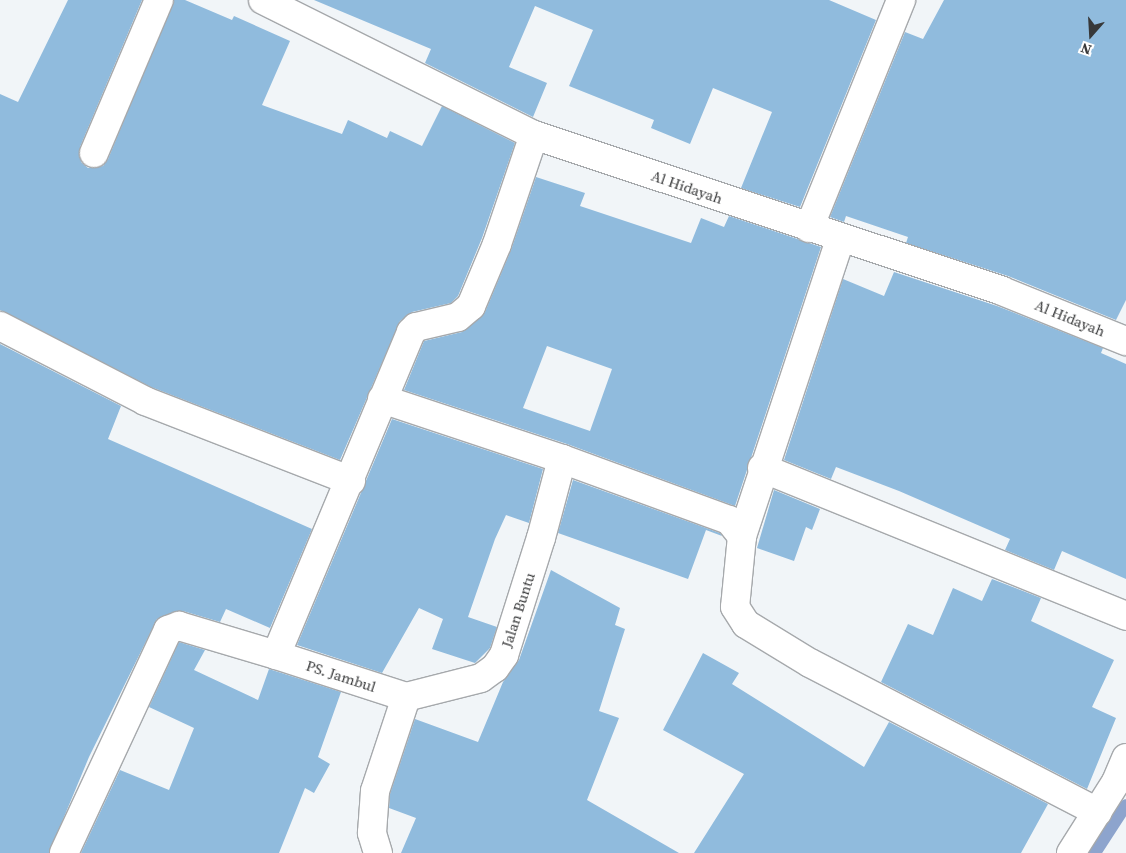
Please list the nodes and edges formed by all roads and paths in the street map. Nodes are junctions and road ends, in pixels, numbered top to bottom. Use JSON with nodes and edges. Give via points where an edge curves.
{"nodes":[{"id":1,"x":159,"y":0,"type":"edge"},
{"id":2,"x":263,"y":0,"type":"edge"},
{"id":3,"x":901,"y":0,"type":"edge"},
{"id":4,"x":534,"y":135,"type":"junction"},
{"id":5,"x":94,"y":153,"type":"dead end"},
{"id":6,"x":809,"y":228,"type":"junction"},
{"id":7,"x":840,"y":239,"type":"junction"},
{"id":8,"x":0,"y":326,"type":"edge"},
{"id":9,"x":1126,"y":340,"type":"edge"},
{"id":10,"x":382,"y":399,"type":"junction"},
{"id":11,"x":562,"y":459,"type":"junction"},
{"id":12,"x":762,"y":468,"type":"junction"},
{"id":13,"x":351,"y":481,"type":"junction"},
{"id":14,"x":742,"y":536,"type":"junction"},
{"id":15,"x":1126,"y":616,"type":"edge"},
{"id":16,"x":276,"y":655,"type":"junction"},
{"id":17,"x":406,"y":698,"type":"junction"},
{"id":18,"x":1126,"y":758,"type":"edge"},
{"id":19,"x":1098,"y":812,"type":"junction"},
{"id":20,"x":64,"y":853,"type":"edge"},
{"id":21,"x":378,"y":853,"type":"edge"},
{"id":22,"x":1071,"y":853,"type":"edge"}],
"edges":[{"from":1,"to":5,"type":"street"},
{"from":2,"to":4,"type":"street","name":"Al Hidayah"},
{"from":3,"to":6,"type":"street"},
{"from":4,"to":6,"type":"street","name":"Al Hidayah"},
{"from":4,"to":10,"type":"street","via":[[497,244],[471,306],[458,317],[416,327]]},
{"from":6,"to":7,"type":"street","name":"Al Hidayah"},
{"from":7,"to":9,"type":"street","name":"Al Hidayah","via":[[1002,291]]},
{"from":7,"to":12,"type":"street"},
{"from":8,"to":13,"type":"street","via":[[145,401]]},
{"from":10,"to":11,"type":"street"},
{"from":10,"to":13,"type":"street"},
{"from":11,"to":14,"type":"street","via":[[729,520]]},
{"from":11,"to":17,"type":"street","name":"Jalan Buntu","via":[[504,655],[495,668],[481,678]]},
{"from":12,"to":14,"type":"street"},
{"from":12,"to":15,"type":"street"},
{"from":13,"to":16,"type":"street"},
{"from":14,"to":19,"type":"street","via":[[735,607],[746,624],[810,663]]},
{"from":16,"to":17,"type":"street","name":"PS. Jambul"},
{"from":16,"to":20,"type":"street","name":"PS. Jambul","via":[[179,626],[168,630]]},
{"from":17,"to":21,"type":"street","via":[[375,791],[372,833]]},
{"from":18,"to":19,"type":"street"},
{"from":19,"to":22,"type":"street"}]}
